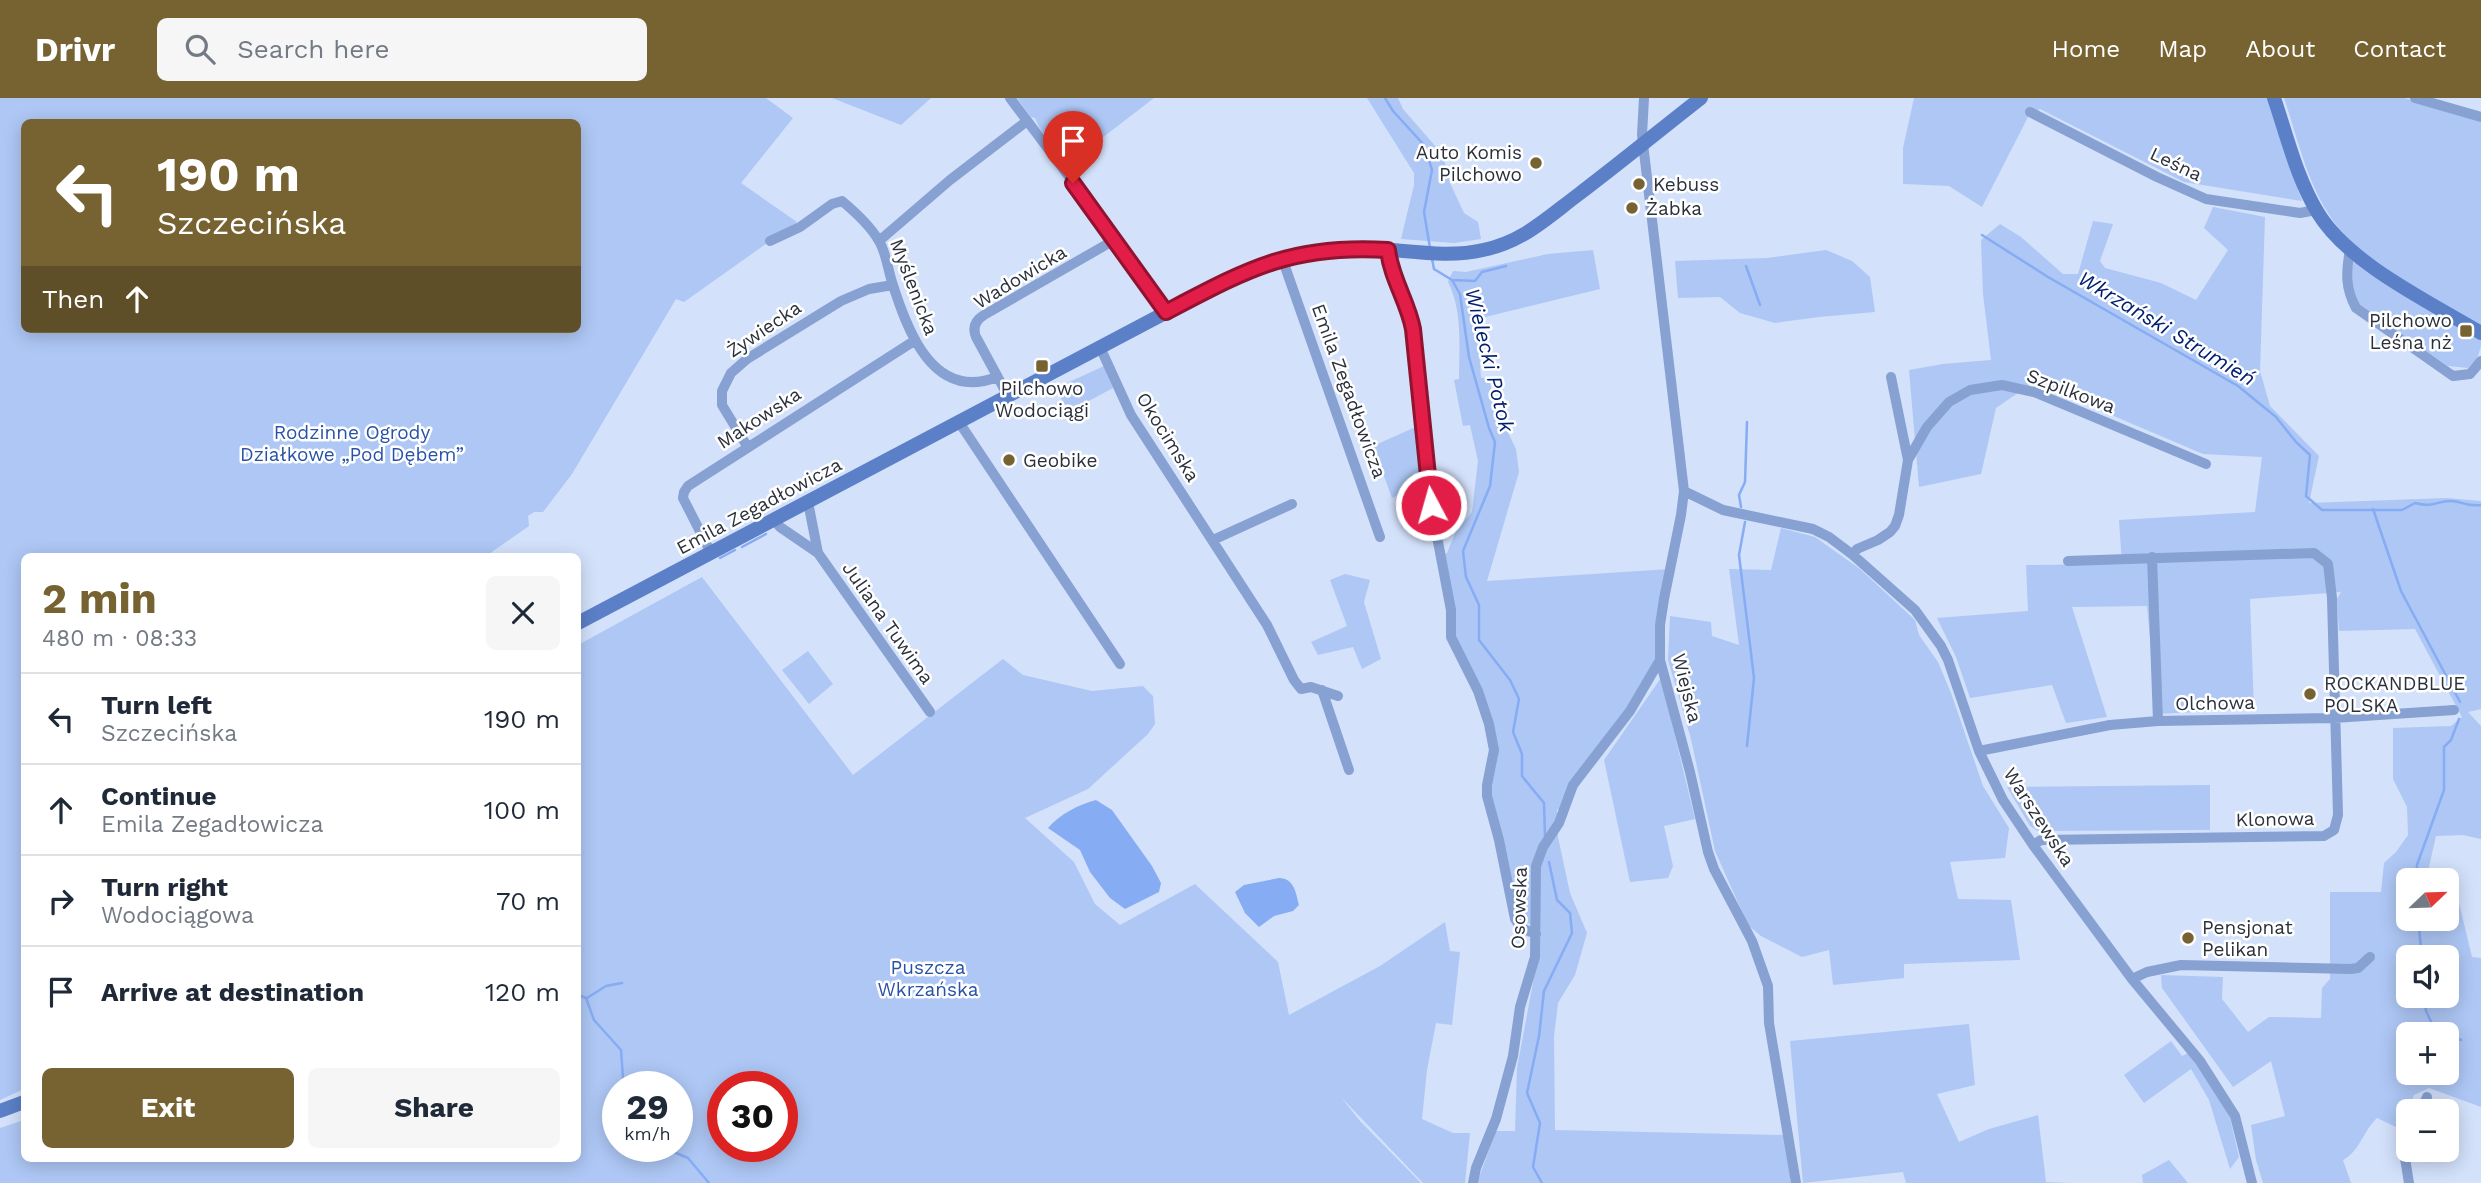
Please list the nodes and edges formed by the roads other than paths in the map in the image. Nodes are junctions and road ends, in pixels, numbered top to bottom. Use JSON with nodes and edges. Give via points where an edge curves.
{"nodes":[{"id":1,"x":1010,"y":98,"type":"edge"},
{"id":2,"x":1644,"y":98,"type":"edge"},
{"id":3,"x":1687,"y":98,"type":"edge"},
{"id":4,"x":1701,"y":98,"type":"edge"},
{"id":5,"x":2274,"y":98,"type":"edge"},
{"id":6,"x":2416,"y":98,"type":"edge"},
{"id":7,"x":2030,"y":112,"type":"dead end"},
{"id":8,"x":2481,"y":117,"type":"edge"},
{"id":9,"x":1027,"y":121,"type":"junction"},
{"id":10,"x":1643,"y":140,"type":"junction"},
{"id":11,"x":2316,"y":210,"type":"junction"},
{"id":12,"x":1116,"y":239,"type":"junction"},
{"id":13,"x":770,"y":241,"type":"dead end"},
{"id":14,"x":879,"y":242,"type":"junction"},
{"id":15,"x":1388,"y":250,"type":"junction"},
{"id":16,"x":2350,"y":250,"type":"junction"},
{"id":17,"x":1282,"y":258,"type":"junction"},
{"id":18,"x":893,"y":285,"type":"junction"},
{"id":19,"x":1166,"y":312,"type":"junction"},
{"id":20,"x":2481,"y":333,"type":"edge"},
{"id":21,"x":914,"y":341,"type":"junction"},
{"id":22,"x":1100,"y":347,"type":"junction"},
{"id":23,"x":2481,"y":361,"type":"edge"},
{"id":24,"x":997,"y":377,"type":"junction"},
{"id":25,"x":1891,"y":377,"type":"dead end"},
{"id":26,"x":1008,"y":396,"type":"junction"},
{"id":27,"x":959,"y":422,"type":"junction"},
{"id":28,"x":747,"y":446,"type":"junction"},
{"id":29,"x":1908,"y":460,"type":"junction"},
{"id":30,"x":2207,"y":464,"type":"dead end"},
{"id":31,"x":1684,"y":491,"type":"junction"},
{"id":32,"x":808,"y":502,"type":"junction"},
{"id":33,"x":1292,"y":504,"type":"dead end"},
{"id":34,"x":774,"y":520,"type":"junction"},
{"id":35,"x":1380,"y":537,"type":"dead end"},
{"id":36,"x":1213,"y":540,"type":"junction"},
{"id":37,"x":711,"y":553,"type":"junction"},
{"id":38,"x":818,"y":554,"type":"junction"},
{"id":39,"x":1853,"y":555,"type":"junction"},
{"id":40,"x":2152,"y":557,"type":"junction"},
{"id":41,"x":2068,"y":561,"type":"dead end"},
{"id":42,"x":581,"y":621,"type":"edge"},
{"id":43,"x":1660,"y":660,"type":"junction"},
{"id":44,"x":1120,"y":664,"type":"dead end"},
{"id":45,"x":1322,"y":690,"type":"junction"},
{"id":46,"x":1338,"y":696,"type":"dead end"},
{"id":47,"x":2454,"y":710,"type":"dead end"},
{"id":48,"x":930,"y":712,"type":"dead end"},
{"id":49,"x":2334,"y":718,"type":"junction"},
{"id":50,"x":2158,"y":721,"type":"junction"},
{"id":51,"x":1979,"y":751,"type":"junction"},
{"id":52,"x":1349,"y":771,"type":"dead end"},
{"id":53,"x":2033,"y":845,"type":"junction"},
{"id":54,"x":1536,"y":934,"type":"junction"},
{"id":55,"x":2370,"y":957,"type":"dead end"},
{"id":56,"x":2132,"y":979,"type":"junction"},
{"id":57,"x":21,"y":1103,"type":"edge"},
{"id":58,"x":0,"y":1111,"type":"edge"},
{"id":59,"x":2406,"y":1162,"type":"edge"},
{"id":60,"x":1473,"y":1183,"type":"edge"},
{"id":61,"x":1797,"y":1183,"type":"edge"},
{"id":62,"x":2252,"y":1183,"type":"edge"},
{"id":63,"x":2409,"y":1183,"type":"edge"}],
"edges":[{"from":1,"to":9,"type":"street"},
{"from":2,"to":10,"type":"street","name":"Wiejska"},
{"from":3,"to":10,"type":"main road"},
{"from":4,"to":10,"type":"main road"},
{"from":5,"to":11,"type":"main road"},
{"from":6,"to":8,"type":"street"},
{"from":7,"to":11,"type":"street","name":"Leśna","via":[[2206,199],[2300,213]]},
{"from":9,"to":12,"type":"street"},
{"from":9,"to":14,"type":"street"},
{"from":10,"to":15,"type":"main road","name":"Emila Zegadłowicza","via":[[1517,239],[1485,250]]},
{"from":10,"to":31,"type":"street","name":"Wiejska"},
{"from":11,"to":16,"type":"main road"},
{"from":12,"to":19,"type":"street"},
{"from":12,"to":24,"type":"street","name":"Wadowicka","via":[[979,319],[974,332]]},
{"from":13,"to":14,"type":"street","name":"Myślenicka","via":[[800,228],[839,201]]},
{"from":14,"to":18,"type":"street","name":"Myślenicka"},
{"from":15,"to":17,"type":"main road","name":"Emila Zegadłowicza","via":[[1322,250]]},
{"from":15,"to":54,"type":"street","via":[[1413,329],[1431,505],[1451,610],[1451,637],[1489,724],[1494,750],[1487,796],[1514,919]]},
{"from":16,"to":20,"type":"main road"},
{"from":16,"to":23,"type":"street","via":[[2345,274],[2356,308],[2454,376],[2470,374]]},
{"from":17,"to":19,"type":"main road","name":"Emila Zegadłowicza"},
{"from":17,"to":35,"type":"street","name":"Emila Zegadłowicza"},
{"from":18,"to":21,"type":"street","name":"Myślenicka"},
{"from":18,"to":28,"type":"street","name":"Żywiecka","via":[[841,301],[731,373],[722,391],[722,405]]},
{"from":19,"to":22,"type":"main road","name":"Emila Zegadłowicza"},
{"from":21,"to":24,"type":"street","name":"Myślenicka","via":[[933,364],[955,380],[977,382]]},
{"from":21,"to":28,"type":"street","name":"Makowska"},
{"from":22,"to":26,"type":"main road","name":"Emila Zegadłowicza"},
{"from":22,"to":36,"type":"street","name":"Okocimska","via":[[1130,415]]},
{"from":24,"to":26,"type":"street","name":"Wadowicka"},
{"from":25,"to":29,"type":"street","name":"Szpilkowa"},
{"from":26,"to":27,"type":"main road","name":"Emila Zegadłowicza"},
{"from":27,"to":32,"type":"main road","name":"Emila Zegadłowicza"},
{"from":27,"to":44,"type":"street"},
{"from":28,"to":37,"type":"street","name":"Makowska","via":[[684,492],[685,503]]},
{"from":29,"to":30,"type":"street","name":"Szpilkowa","via":[[1927,427],[1949,402],[1970,390],[2002,386],[2034,392]]},
{"from":29,"to":39,"type":"street","name":"Szpilkowa","via":[[1895,526]]},
{"from":31,"to":39,"type":"street","name":"Warszewska","via":[[1723,510],[1813,529]]},
{"from":31,"to":43,"type":"street","name":"Wiejska","via":[[1660,625]]},
{"from":32,"to":34,"type":"main road","name":"Emila Zegadłowicza"},
{"from":32,"to":38,"type":"street","name":"Juliana Tuwima"},
{"from":33,"to":36,"type":"street"},
{"from":34,"to":37,"type":"main road","name":"Emila Zegadłowicza"},
{"from":34,"to":38,"type":"street","name":"Juliana Tuwima"},
{"from":36,"to":45,"type":"street","name":"Okocimska","via":[[1267,625],[1294,680],[1301,689]]},
{"from":37,"to":42,"type":"main road","name":"Emila Zegadłowicza"},
{"from":38,"to":48,"type":"street","name":"Juliana Tuwima"},
{"from":39,"to":51,"type":"street","name":"Warszewska","via":[[1915,610],[1941,646]]},
{"from":40,"to":41,"type":"street"},
{"from":40,"to":49,"type":"street","name":"Klonowa","via":[[2314,552],[2328,564]]},
{"from":40,"to":50,"type":"street"},
{"from":43,"to":54,"type":"street","name":"Osowska","via":[[1630,711],[1573,785],[1559,822],[1543,847],[1536,866]]},
{"from":43,"to":61,"type":"street","name":"Wiejska","via":[[1708,852],[1752,941],[1768,986],[1769,1023]]},
{"from":45,"to":46,"type":"street","name":"Okocimska"},
{"from":45,"to":52,"type":"street"},
{"from":47,"to":49,"type":"street","name":"Olchowa"},
{"from":49,"to":50,"type":"street","name":"Olchowa"},
{"from":49,"to":53,"type":"street","name":"Klonowa","via":[[2338,816],[2329,834],[2041,840]]},
{"from":50,"to":51,"type":"street","name":"Olchowa","via":[[2110,725]]},
{"from":51,"to":53,"type":"street","name":"Warszewska","via":[[2003,800]]},
{"from":53,"to":56,"type":"street","name":"Warszewska"},
{"from":54,"to":60,"type":"street","name":"Osowska","via":[[1513,1056]]},
{"from":55,"to":56,"type":"street","via":[[2358,968],[2181,965]]},
{"from":56,"to":62,"type":"street","name":"Warszewska","via":[[2200,1061],[2235,1116]]},
{"from":57,"to":58,"type":"main road"},
{"from":59,"to":63,"type":"street"}]}
